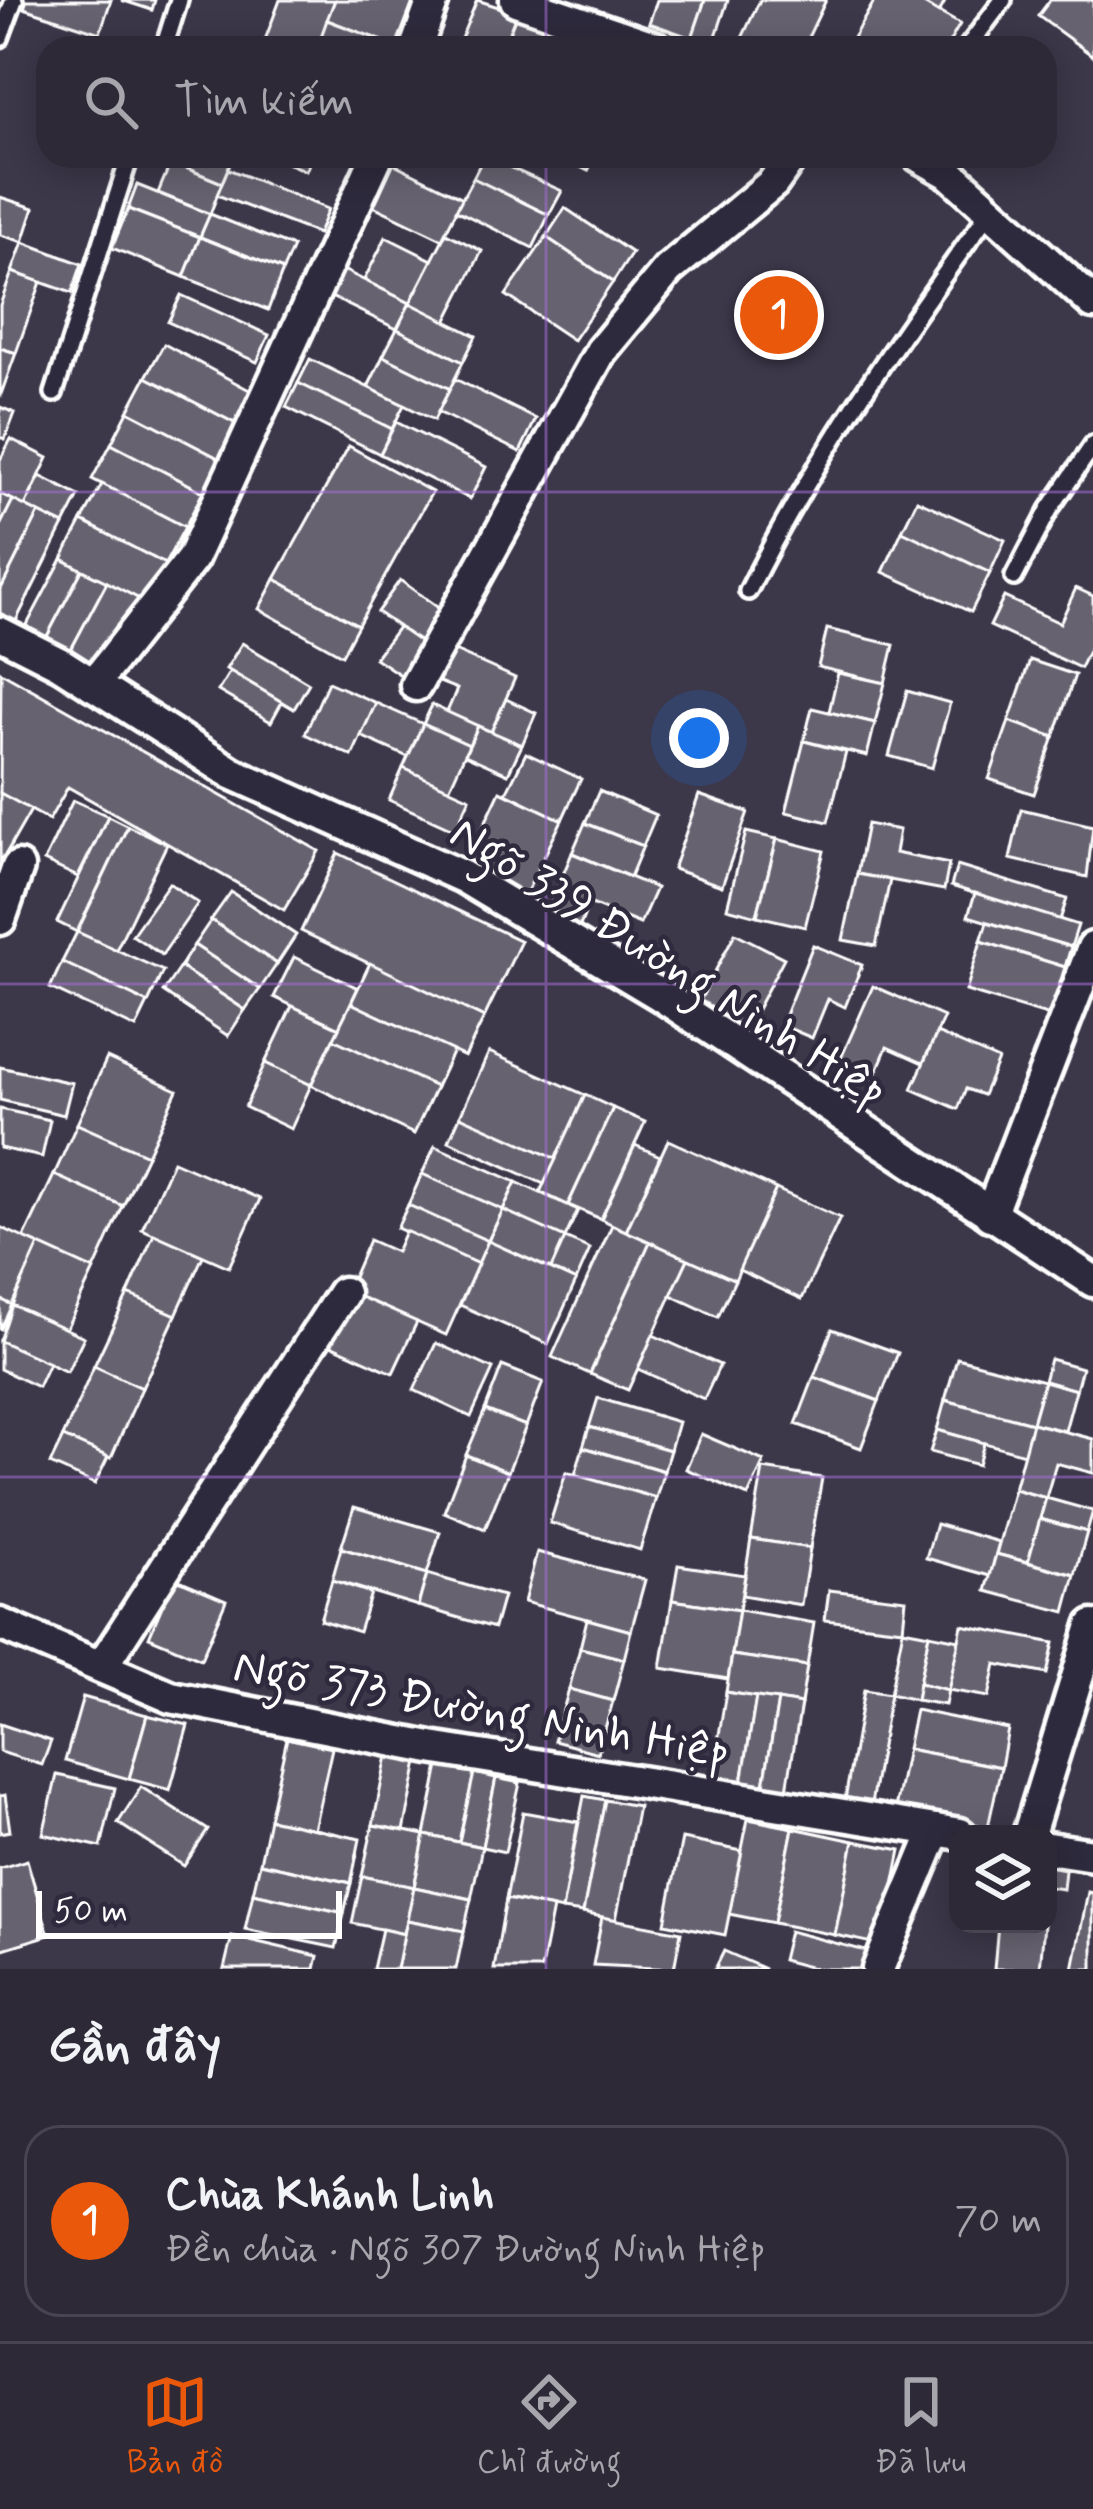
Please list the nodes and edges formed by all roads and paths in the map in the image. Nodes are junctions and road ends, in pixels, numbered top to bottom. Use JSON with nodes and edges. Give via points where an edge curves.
{"nodes":[{"id":1,"x":14,"y":0,"type":"edge"},
{"id":2,"x":179,"y":0,"type":"edge"},
{"id":3,"x":433,"y":0,"type":"edge"},
{"id":4,"x":516,"y":0,"type":"edge"},
{"id":5,"x":1003,"y":0,"type":"edge"},
{"id":6,"x":168,"y":36,"type":"edge"},
{"id":7,"x":420,"y":36,"type":"edge"},
{"id":8,"x":621,"y":36,"type":"edge"},
{"id":9,"x":977,"y":36,"type":"edge"},
{"id":10,"x":0,"y":38,"type":"edge"},
{"id":11,"x":126,"y":168,"type":"edge"},
{"id":12,"x":372,"y":168,"type":"edge"},
{"id":13,"x":784,"y":168,"type":"edge"},
{"id":14,"x":941,"y":168,"type":"edge"},
{"id":15,"x":990,"y":211,"type":"junction"},
{"id":16,"x":1093,"y":303,"type":"edge"},
{"id":17,"x":54,"y":393,"type":"dead end"},
{"id":18,"x":1093,"y":445,"type":"edge"},
{"id":19,"x":1015,"y":577,"type":"dead end"},
{"id":20,"x":748,"y":591,"type":"dead end"},
{"id":21,"x":0,"y":633,"type":"edge"},
{"id":22,"x":93,"y":685,"type":"junction"},
{"id":23,"x":416,"y":685,"type":"dead end"},
{"id":24,"x":18,"y":867,"type":"dead end"},
{"id":25,"x":0,"y":919,"type":"edge"},
{"id":26,"x":1093,"y":948,"type":"edge"},
{"id":27,"x":990,"y":1215,"type":"junction"},
{"id":28,"x":1093,"y":1282,"type":"edge"},
{"id":29,"x":343,"y":1294,"type":"dead end"},
{"id":30,"x":0,"y":1624,"type":"edge"},
{"id":31,"x":1093,"y":1626,"type":"edge"},
{"id":32,"x":101,"y":1667,"type":"junction"},
{"id":33,"x":1032,"y":1825,"type":"edge"},
{"id":34,"x":948,"y":1832,"type":"edge"},
{"id":35,"x":1057,"y":1850,"type":"edge"},
{"id":36,"x":1093,"y":1856,"type":"edge"},
{"id":37,"x":878,"y":1969,"type":"edge"}],
"edges":[{"from":1,"to":10,"type":"lane"},
{"from":2,"to":6,"type":"lane"},
{"from":3,"to":7,"type":"street"},
{"from":4,"to":8,"type":"street"},
{"from":5,"to":9,"type":"lane"},
{"from":11,"to":17,"type":"lane"},
{"from":12,"to":22,"type":"street","via":[[192,560]]},
{"from":13,"to":23,"type":"street","via":[[668,270],[601,351]]},
{"from":14,"to":15,"type":"street"},
{"from":15,"to":16,"type":"street"},
{"from":15,"to":20,"type":"lane","via":[[873,372]]},
{"from":18,"to":19,"type":"lane"},
{"from":21,"to":22,"type":"street","name":"Ngõ 339 Đường Ninh Hiệp"},
{"from":22,"to":27,"type":"street","name":"Ngõ 339 Đường Ninh Hiệp","via":[[232,773],[463,877],[660,995]]},
{"from":24,"to":25,"type":"street"},
{"from":26,"to":27,"type":"street"},
{"from":27,"to":28,"type":"street","name":"Ngõ 339 Đường Ninh Hiệp"},
{"from":29,"to":32,"type":"street"},
{"from":30,"to":32,"type":"street","name":"Ngõ 373 Đường Ninh Hiệp"},
{"from":31,"to":33,"type":"street"},
{"from":32,"to":34,"type":"street","name":"Ngõ 373 Đường Ninh Hiệp","via":[[171,1696],[323,1726]]},
{"from":34,"to":37,"type":"street"},
{"from":35,"to":36,"type":"street"}]}
